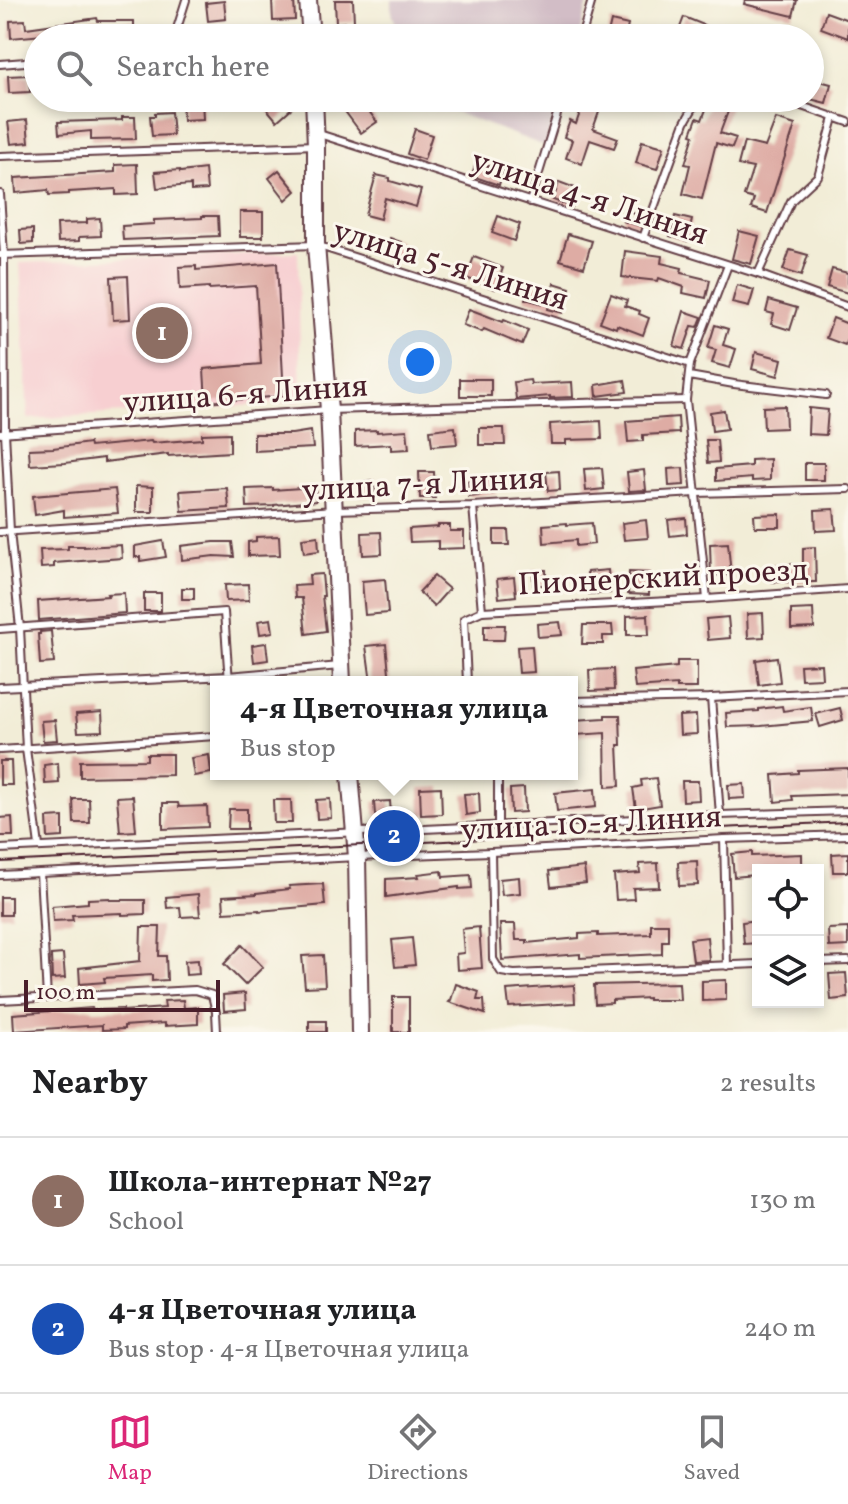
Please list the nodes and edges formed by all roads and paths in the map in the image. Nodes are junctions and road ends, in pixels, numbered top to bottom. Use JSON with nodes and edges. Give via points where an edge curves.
{"nodes":[{"id":1,"x":186,"y":0,"type":"edge"},
{"id":2,"x":308,"y":0,"type":"edge"},
{"id":3,"x":592,"y":0,"type":"edge"},
{"id":4,"x":180,"y":24,"type":"edge"},
{"id":5,"x":310,"y":24,"type":"edge"},
{"id":6,"x":585,"y":24,"type":"edge"},
{"id":7,"x":24,"y":62,"type":"edge"},
{"id":8,"x":0,"y":64,"type":"edge"},
{"id":9,"x":315,"y":112,"type":"edge"},
{"id":10,"x":558,"y":112,"type":"edge"},
{"id":11,"x":691,"y":112,"type":"edge"},
{"id":12,"x":820,"y":112,"type":"edge"},
{"id":13,"x":834,"y":118,"type":"junction"},
{"id":14,"x":848,"y":122,"type":"edge"},
{"id":15,"x":316,"y":139,"type":"junction"},
{"id":16,"x":0,"y":156,"type":"edge"},
{"id":17,"x":0,"y":194,"type":"edge"},
{"id":18,"x":530,"y":202,"type":"junction"},
{"id":19,"x":643,"y":238,"type":"junction"},
{"id":20,"x":316,"y":245,"type":"junction"},
{"id":21,"x":2,"y":255,"type":"edge"},
{"id":22,"x":728,"y":265,"type":"junction"},
{"id":23,"x":758,"y":274,"type":"junction"},
{"id":24,"x":848,"y":307,"type":"edge"},
{"id":25,"x":690,"y":364,"type":"junction"},
{"id":26,"x":689,"y":376,"type":"junction"},
{"id":27,"x":826,"y":395,"type":"dead end"},
{"id":28,"x":686,"y":400,"type":"junction"},
{"id":29,"x":329,"y":410,"type":"junction"},
{"id":30,"x":2,"y":433,"type":"edge"},
{"id":31,"x":848,"y":489,"type":"edge"},
{"id":32,"x":696,"y":493,"type":"junction"},
{"id":33,"x":473,"y":506,"type":"junction"},
{"id":34,"x":335,"y":510,"type":"junction"},
{"id":35,"x":10,"y":531,"type":"junction"},
{"id":36,"x":0,"y":532,"type":"edge"},
{"id":37,"x":848,"y":589,"type":"edge"},
{"id":38,"x":707,"y":599,"type":"junction"},
{"id":39,"x":482,"y":611,"type":"junction"},
{"id":40,"x":20,"y":628,"type":"junction"},
{"id":41,"x":0,"y":629,"type":"edge"},
{"id":42,"x":342,"y":674,"type":"edge"},
{"id":43,"x":228,"y":676,"type":"edge"},
{"id":44,"x":296,"y":676,"type":"edge"},
{"id":45,"x":467,"y":676,"type":"edge"},
{"id":46,"x":210,"y":680,"type":"edge"},
{"id":47,"x":23,"y":686,"type":"junction"},
{"id":48,"x":0,"y":687,"type":"edge"},
{"id":49,"x":848,"y":691,"type":"edge"},
{"id":50,"x":711,"y":698,"type":"junction"},
{"id":51,"x":578,"y":701,"type":"edge"},
{"id":52,"x":210,"y":736,"type":"edge"},
{"id":53,"x":26,"y":749,"type":"junction"},
{"id":54,"x":0,"y":750,"type":"edge"},
{"id":55,"x":351,"y":780,"type":"edge"},
{"id":56,"x":498,"y":780,"type":"edge"},
{"id":57,"x":848,"y":811,"type":"edge"},
{"id":58,"x":720,"y":815,"type":"junction"},
{"id":59,"x":498,"y":826,"type":"junction"},
{"id":60,"x":356,"y":833,"type":"junction"},
{"id":61,"x":848,"y":835,"type":"edge"},
{"id":62,"x":724,"y":839,"type":"junction"},
{"id":63,"x":39,"y":846,"type":"junction"},
{"id":64,"x":0,"y":849,"type":"edge"},
{"id":65,"x":491,"y":852,"type":"junction"},
{"id":66,"x":357,"y":857,"type":"junction"},
{"id":67,"x":40,"y":873,"type":"junction"},
{"id":68,"x":0,"y":875,"type":"edge"},
{"id":69,"x":848,"y":961,"type":"edge"},
{"id":70,"x":824,"y":962,"type":"edge"},
{"id":71,"x":752,"y":964,"type":"edge"},
{"id":72,"x":727,"y":966,"type":"junction"},
{"id":73,"x":47,"y":998,"type":"junction"},
{"id":74,"x":0,"y":1000,"type":"edge"},
{"id":75,"x":217,"y":1032,"type":"edge"},
{"id":76,"x":360,"y":1032,"type":"edge"}],
"edges":[{"from":1,"to":4,"type":"lane"},
{"from":2,"to":5,"type":"street"},
{"from":3,"to":6,"type":"lane"},
{"from":7,"to":8,"type":"lane"},
{"from":9,"to":15,"type":"street"},
{"from":10,"to":18,"type":"lane"},
{"from":11,"to":19,"type":"lane"},
{"from":12,"to":13,"type":"lane"},
{"from":13,"to":14,"type":"lane"},
{"from":13,"to":23,"type":"lane","via":[[818,176],[791,201]]},
{"from":15,"to":16,"type":"lane","name":"улица 4-я Линия"},
{"from":15,"to":18,"type":"lane","name":"улица 4-я Линия"},
{"from":15,"to":20,"type":"street"},
{"from":17,"to":21,"type":"lane"},
{"from":18,"to":19,"type":"lane","name":"улица 4-я Линия"},
{"from":19,"to":22,"type":"lane","name":"улица 4-я Линия"},
{"from":20,"to":21,"type":"lane","name":"улица 5-я Линия"},
{"from":20,"to":25,"type":"lane","name":"улица 5-я Линия"},
{"from":20,"to":29,"type":"street"},
{"from":21,"to":30,"type":"lane"},
{"from":22,"to":23,"type":"lane","name":"улица 4-я Линия"},
{"from":22,"to":25,"type":"lane"},
{"from":23,"to":24,"type":"lane","name":"улица 4-я Линия"},
{"from":25,"to":26,"type":"lane"},
{"from":26,"to":27,"type":"lane"},
{"from":26,"to":28,"type":"lane"},
{"from":28,"to":29,"type":"lane","name":"улица 6-я Линия"},
{"from":28,"to":32,"type":"lane"},
{"from":29,"to":30,"type":"lane","name":"улица 6-я Линия"},
{"from":29,"to":34,"type":"street"},
{"from":30,"to":35,"type":"lane"},
{"from":31,"to":32,"type":"lane","name":"улица 7-я Линия"},
{"from":32,"to":33,"type":"lane","name":"улица 7-я Линия"},
{"from":32,"to":38,"type":"lane"},
{"from":33,"to":34,"type":"lane","name":"улица 7-я Линия"},
{"from":33,"to":39,"type":"lane"},
{"from":34,"to":35,"type":"lane","name":"улица 7-я Линия"},
{"from":34,"to":42,"type":"street"},
{"from":35,"to":36,"type":"lane","name":"улица 7-я Линия"},
{"from":35,"to":40,"type":"lane"},
{"from":37,"to":38,"type":"lane","name":"Пионерский проезд"},
{"from":38,"to":39,"type":"lane","name":"Пионерский проезд"},
{"from":39,"to":45,"type":"lane","via":[[464,619]]},
{"from":40,"to":41,"type":"lane"},
{"from":40,"to":43,"type":"lane","via":[[224,612]]},
{"from":40,"to":47,"type":"lane"},
{"from":42,"to":44,"type":"lane"},
{"from":46,"to":47,"type":"lane"},
{"from":47,"to":48,"type":"lane"},
{"from":47,"to":53,"type":"lane"},
{"from":49,"to":50,"type":"lane"},
{"from":50,"to":51,"type":"lane"},
{"from":50,"to":58,"type":"lane"},
{"from":52,"to":53,"type":"lane"},
{"from":53,"to":54,"type":"lane"},
{"from":53,"to":63,"type":"lane"},
{"from":55,"to":60,"type":"street"},
{"from":56,"to":59,"type":"lane"},
{"from":57,"to":58,"type":"lane","name":"улица 10-я Линия"},
{"from":58,"to":59,"type":"lane","name":"улица 10-я Линия"},
{"from":59,"to":60,"type":"lane","name":"улица 10-я Линия"},
{"from":60,"to":63,"type":"lane","name":"улица 10-я Линия"},
{"from":60,"to":66,"type":"street"},
{"from":61,"to":62,"type":"lane","name":"улица 10-я Линия"},
{"from":62,"to":65,"type":"lane","name":"улица 10-я Линия"},
{"from":62,"to":72,"type":"lane"},
{"from":63,"to":64,"type":"lane","name":"улица 10-я Линия"},
{"from":65,"to":66,"type":"lane","name":"улица 10-я Линия"},
{"from":65,"to":72,"type":"lane","via":[[493,959],[501,972]]},
{"from":66,"to":67,"type":"lane","name":"улица 10-я Линия"},
{"from":66,"to":76,"type":"street"},
{"from":67,"to":68,"type":"lane","name":"улица 10-я Линия"},
{"from":67,"to":73,"type":"lane"},
{"from":69,"to":70,"type":"lane"},
{"from":71,"to":72,"type":"lane"},
{"from":73,"to":74,"type":"lane"},
{"from":73,"to":75,"type":"lane","via":[[195,990],[212,995]]}]}
